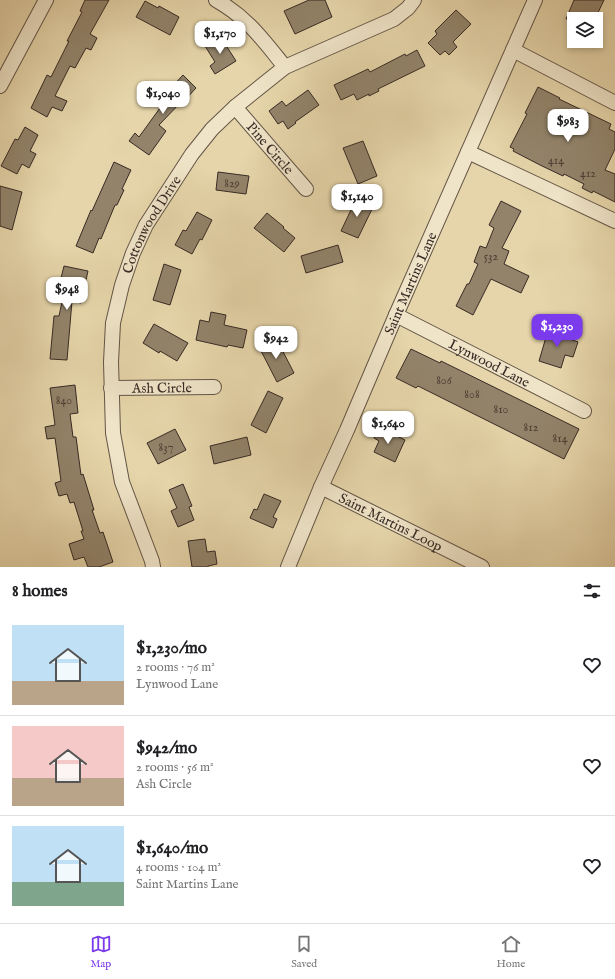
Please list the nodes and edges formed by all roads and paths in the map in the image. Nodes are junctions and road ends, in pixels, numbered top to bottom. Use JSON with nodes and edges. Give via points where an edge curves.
{"nodes":[{"id":1,"x":46,"y":0,"type":"edge"},
{"id":2,"x":216,"y":0,"type":"edge"},
{"id":3,"x":414,"y":0,"type":"edge"},
{"id":4,"x":534,"y":0,"type":"edge"},
{"id":5,"x":513,"y":50,"type":"junction"},
{"id":6,"x":285,"y":67,"type":"junction"},
{"id":7,"x":0,"y":86,"type":"edge"},
{"id":8,"x":615,"y":103,"type":"edge"},
{"id":9,"x":235,"y":107,"type":"junction"},
{"id":10,"x":468,"y":152,"type":"junction"},
{"id":11,"x":306,"y":190,"type":"dead end"},
{"id":12,"x":615,"y":222,"type":"edge"},
{"id":13,"x":396,"y":315,"type":"junction"},
{"id":14,"x":214,"y":387,"type":"dead end"},
{"id":15,"x":111,"y":388,"type":"junction"},
{"id":16,"x":584,"y":411,"type":"dead end"},
{"id":17,"x":321,"y":487,"type":"junction"},
{"id":18,"x":153,"y":567,"type":"edge"},
{"id":19,"x":288,"y":567,"type":"edge"},
{"id":20,"x":482,"y":567,"type":"edge"}],
"edges":[{"from":1,"to":7,"type":"street"},
{"from":2,"to":6,"type":"street","via":[[243,17]]},
{"from":3,"to":6,"type":"street","name":"Cottonwood Drive","via":[[394,19]]},
{"from":4,"to":5,"type":"street","name":"Saint Martins Lane"},
{"from":5,"to":8,"type":"street"},
{"from":5,"to":10,"type":"street","name":"Saint Martins Lane"},
{"from":6,"to":9,"type":"street","name":"Cottonwood Drive"},
{"from":9,"to":11,"type":"street","name":"Pine Circle"},
{"from":9,"to":15,"type":"street","name":"Cottonwood Drive","via":[[212,128],[192,154],[146,225],[133,253],[122,284],[113,323]]},
{"from":10,"to":12,"type":"street"},
{"from":10,"to":13,"type":"street","name":"Saint Martins Lane"},
{"from":13,"to":16,"type":"street","name":"Lynwood Lane"},
{"from":13,"to":17,"type":"street","name":"Saint Martins Lane"},
{"from":14,"to":15,"type":"street","name":"Ash Circle"},
{"from":15,"to":18,"type":"street","name":"Cottonwood Drive","via":[[113,433],[122,482]]},
{"from":17,"to":19,"type":"street","name":"Saint Martins Lane"},
{"from":17,"to":20,"type":"street","name":"Saint Martins Loop"}]}
